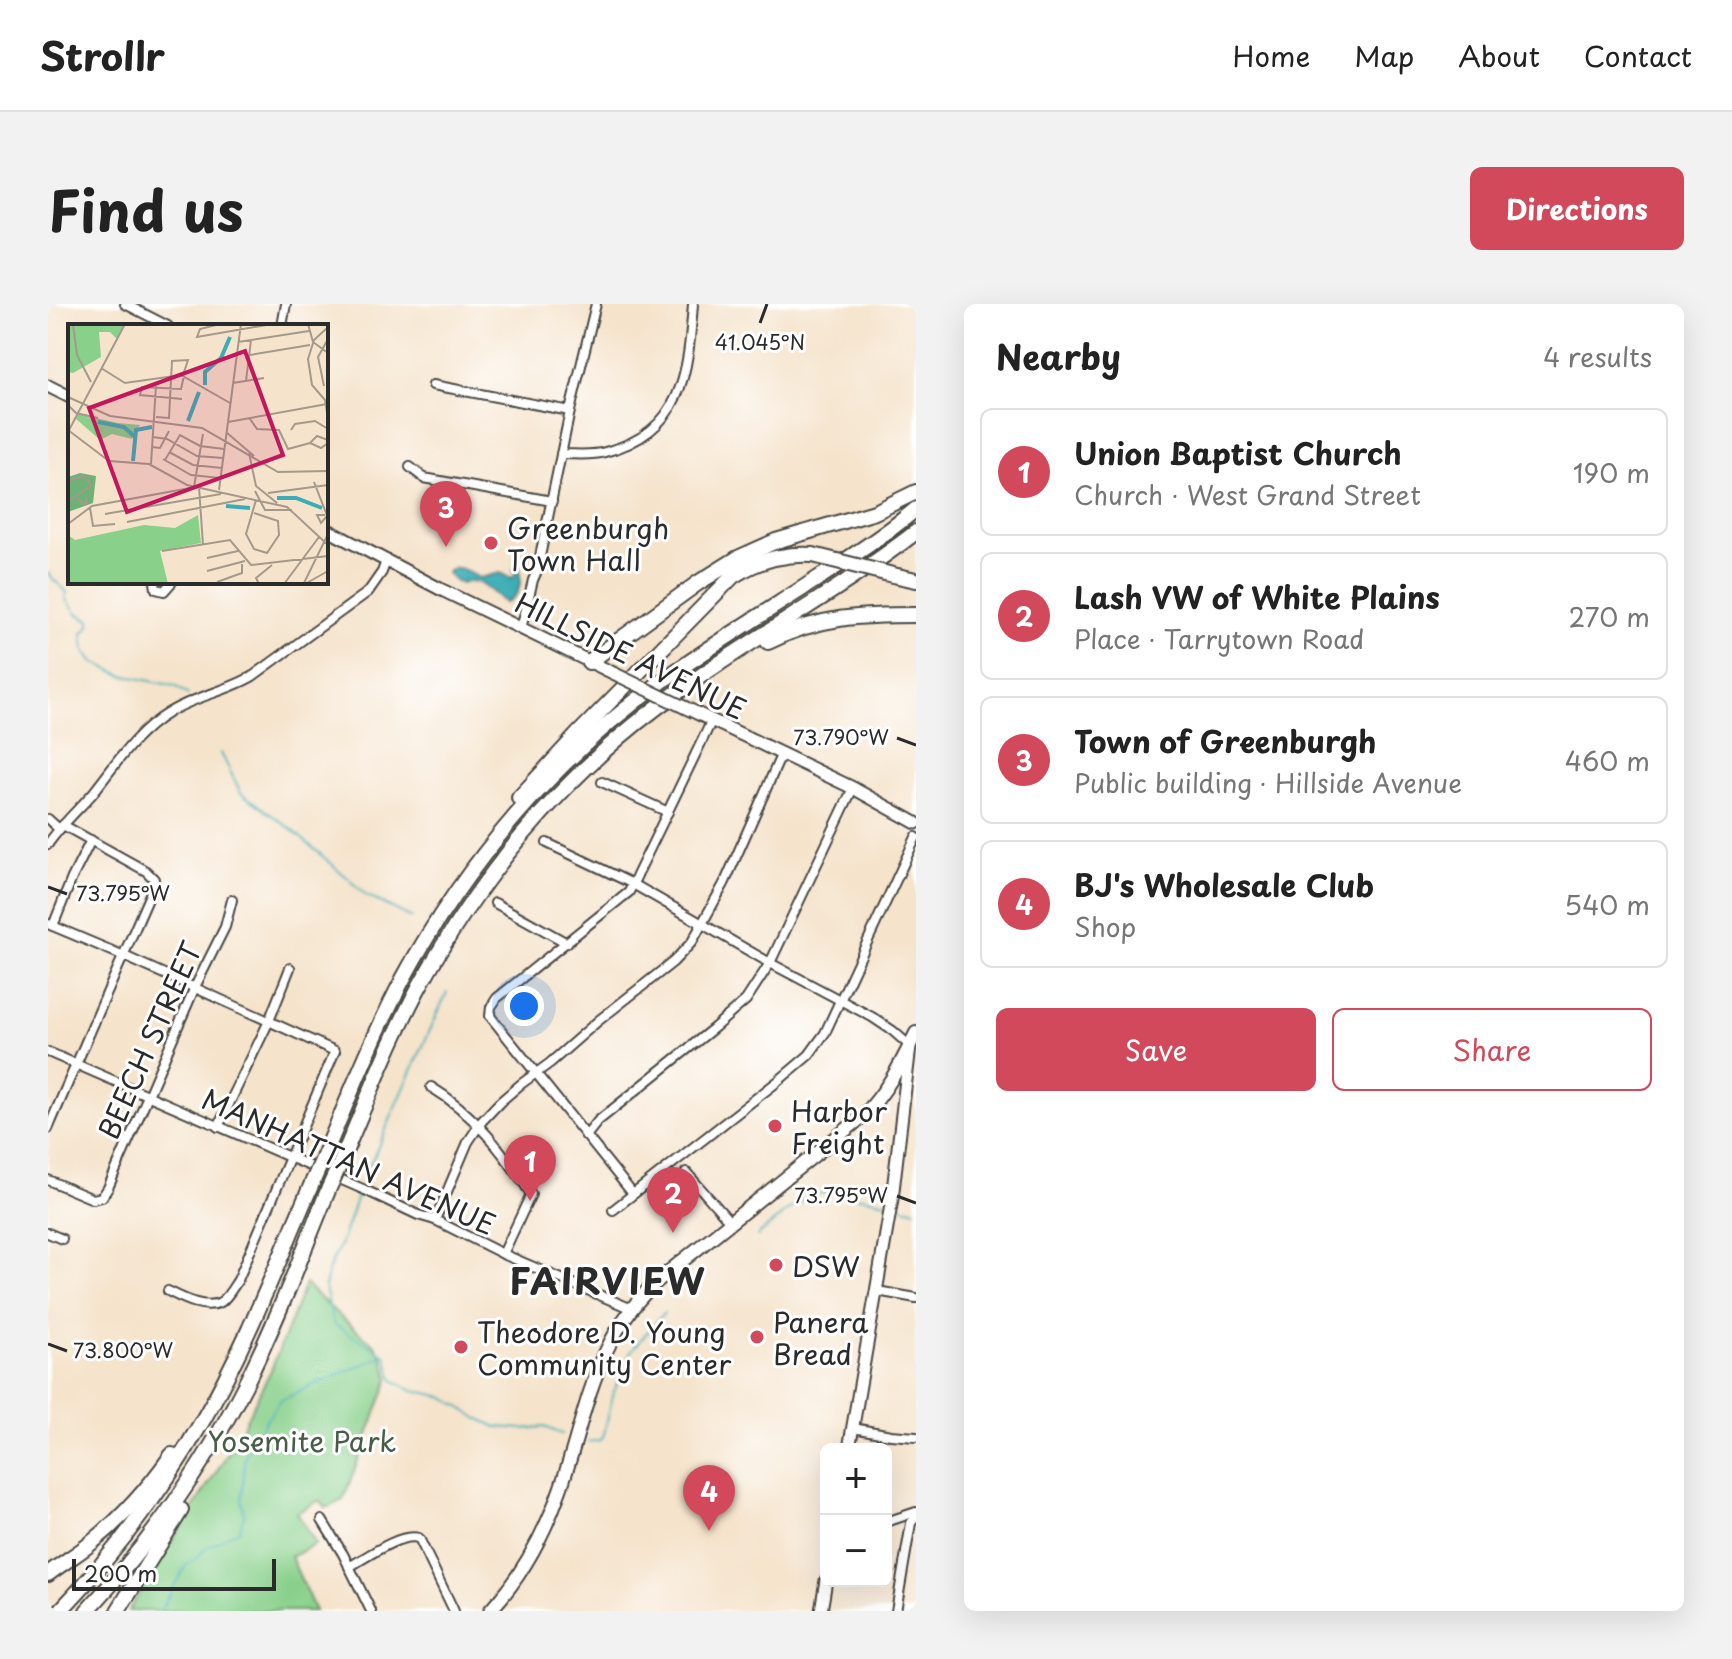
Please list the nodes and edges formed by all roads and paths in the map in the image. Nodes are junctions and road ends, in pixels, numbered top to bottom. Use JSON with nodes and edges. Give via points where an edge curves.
{"nodes":[{"id":1,"x":125,"y":304,"type":"edge"},
{"id":2,"x":286,"y":304,"type":"edge"},
{"id":3,"x":596,"y":304,"type":"edge"},
{"id":4,"x":693,"y":304,"type":"edge"},
{"id":5,"x":164,"y":324,"type":"edge"},
{"id":6,"x":282,"y":324,"type":"edge"},
{"id":7,"x":433,"y":385,"type":"dead end"},
{"id":8,"x":48,"y":386,"type":"edge"},
{"id":9,"x":68,"y":396,"type":"edge"},
{"id":10,"x":570,"y":411,"type":"junction"},
{"id":11,"x":561,"y":454,"type":"junction"},
{"id":12,"x":410,"y":467,"type":"dead end"},
{"id":13,"x":916,"y":492,"type":"edge"},
{"id":14,"x":552,"y":501,"type":"junction"},
{"id":15,"x":916,"y":509,"type":"edge"},
{"id":16,"x":328,"y":530,"type":"edge"},
{"id":17,"x":916,"y":532,"type":"edge"},
{"id":18,"x":386,"y":561,"type":"junction"},
{"id":19,"x":916,"y":580,"type":"edge"},
{"id":20,"x":155,"y":584,"type":"edge"},
{"id":21,"x":170,"y":584,"type":"edge"},
{"id":22,"x":916,"y":615,"type":"edge"},
{"id":23,"x":521,"y":629,"type":"junction"},
{"id":24,"x":589,"y":662,"type":"junction"},
{"id":25,"x":693,"y":681,"type":"junction"},
{"id":26,"x":712,"y":720,"type":"junction"},
{"id":27,"x":782,"y":753,"type":"junction"},
{"id":28,"x":602,"y":782,"type":"dead end"},
{"id":29,"x":853,"y":788,"type":"junction"},
{"id":30,"x":668,"y":812,"type":"junction"},
{"id":31,"x":48,"y":819,"type":"edge"},
{"id":32,"x":916,"y":823,"type":"edge"},
{"id":33,"x":61,"y":827,"type":"junction"},
{"id":34,"x":916,"y":837,"type":"edge"},
{"id":35,"x":91,"y":840,"type":"junction"},
{"id":36,"x":547,"y":843,"type":"dead end"},
{"id":37,"x":48,"y":844,"type":"edge"},
{"id":38,"x":633,"y":884,"type":"junction"},
{"id":39,"x":232,"y":900,"type":"dead end"},
{"id":40,"x":495,"y":903,"type":"dead end"},
{"id":41,"x":50,"y":925,"type":"edge"},
{"id":42,"x":703,"y":925,"type":"junction"},
{"id":43,"x":567,"y":943,"type":"junction"},
{"id":44,"x":124,"y":956,"type":"junction"},
{"id":45,"x":415,"y":958,"type":"junction"},
{"id":46,"x":770,"y":963,"type":"junction"},
{"id":47,"x":290,"y":968,"type":"dead end"},
{"id":48,"x":195,"y":987,"type":"junction"},
{"id":49,"x":840,"y":1001,"type":"junction"},
{"id":50,"x":269,"y":1021,"type":"junction"},
{"id":51,"x":916,"y":1033,"type":"edge"},
{"id":52,"x":910,"y":1046,"type":"junction"},
{"id":53,"x":48,"y":1052,"type":"edge"},
{"id":54,"x":76,"y":1064,"type":"junction"},
{"id":55,"x":536,"y":1073,"type":"junction"},
{"id":56,"x":431,"y":1087,"type":"dead end"},
{"id":57,"x":148,"y":1095,"type":"junction"},
{"id":58,"x":218,"y":1127,"type":"junction"},
{"id":59,"x":479,"y":1127,"type":"junction"},
{"id":60,"x":48,"y":1129,"type":"edge"},
{"id":61,"x":586,"y":1136,"type":"junction"},
{"id":62,"x":290,"y":1158,"type":"junction"},
{"id":63,"x":686,"y":1172,"type":"dead end"},
{"id":64,"x":48,"y":1180,"type":"edge"},
{"id":65,"x":633,"y":1194,"type":"junction"},
{"id":66,"x":613,"y":1210,"type":"dead end"},
{"id":67,"x":435,"y":1220,"type":"junction"},
{"id":68,"x":731,"y":1223,"type":"junction"},
{"id":69,"x":48,"y":1233,"type":"edge"},
{"id":70,"x":62,"y":1239,"type":"dead end"},
{"id":71,"x":503,"y":1254,"type":"junction"},
{"id":72,"x":168,"y":1291,"type":"dead end"},
{"id":73,"x":877,"y":1291,"type":"junction"},
{"id":74,"x":916,"y":1298,"type":"edge"},
{"id":75,"x":632,"y":1309,"type":"junction"},
{"id":76,"x":227,"y":1376,"type":"junction"},
{"id":77,"x":245,"y":1385,"type":"junction"},
{"id":78,"x":853,"y":1428,"type":"junction"},
{"id":79,"x":916,"y":1437,"type":"edge"},
{"id":80,"x":850,"y":1443,"type":"edge"},
{"id":81,"x":916,"y":1515,"type":"edge"},
{"id":82,"x":322,"y":1520,"type":"dead end"},
{"id":83,"x":892,"y":1521,"type":"edge"},
{"id":84,"x":349,"y":1567,"type":"junction"},
{"id":85,"x":48,"y":1574,"type":"edge"},
{"id":86,"x":825,"y":1587,"type":"edge"},
{"id":87,"x":60,"y":1611,"type":"edge"},
{"id":88,"x":87,"y":1611,"type":"edge"},
{"id":89,"x":118,"y":1611,"type":"edge"},
{"id":90,"x":371,"y":1611,"type":"edge"},
{"id":91,"x":454,"y":1611,"type":"edge"},
{"id":92,"x":490,"y":1611,"type":"edge"},
{"id":93,"x":821,"y":1611,"type":"edge"},
{"id":94,"x":896,"y":1611,"type":"edge"}],
"edges":[{"from":1,"to":5,"type":"street"},
{"from":2,"to":6,"type":"street"},
{"from":3,"to":10,"type":"street"},
{"from":4,"to":11,"type":"street","via":[[682,386],[657,426],[634,442],[603,453]]},
{"from":7,"to":10,"type":"street"},
{"from":8,"to":9,"type":"main road"},
{"from":10,"to":11,"type":"street"},
{"from":11,"to":14,"type":"street"},
{"from":12,"to":14,"type":"street","via":[[424,478]]},
{"from":13,"to":24,"type":"highway","via":[[875,512],[776,541],[738,558]]},
{"from":14,"to":23,"type":"street"},
{"from":15,"to":45,"type":"highway","via":[[663,680],[604,727],[499,835]]},
{"from":16,"to":18,"type":"main road","name":"HILLSIDE AVENUE"},
{"from":17,"to":25,"type":"highway"},
{"from":18,"to":23,"type":"main road","name":"HILLSIDE AVENUE"},
{"from":18,"to":33,"type":"street","via":[[368,592],[253,676],[150,724]]},
{"from":19,"to":45,"type":"highway","bridge":true,"via":[[813,555],[783,556],[741,571],[509,810],[462,871]]},
{"from":20,"to":21,"type":"street","via":[[164,591]]},
{"from":22,"to":25,"type":"highway","via":[[846,617],[804,626]]},
{"from":23,"to":24,"type":"main road","name":"HILLSIDE AVENUE"},
{"from":24,"to":26,"type":"main road","name":"HILLSIDE AVENUE","bridge":true},
{"from":25,"to":77,"type":"highway","bridge":true,"via":[[579,774],[529,827],[456,926],[397,1033]]},
{"from":26,"to":27,"type":"main road","name":"HILLSIDE AVENUE"},
{"from":26,"to":30,"type":"street"},
{"from":27,"to":29,"type":"main road","name":"HILLSIDE AVENUE"},
{"from":27,"to":42,"type":"street"},
{"from":28,"to":30,"type":"street"},
{"from":29,"to":32,"type":"main road","name":"HILLSIDE AVENUE"},
{"from":29,"to":46,"type":"street"},
{"from":30,"to":38,"type":"street"},
{"from":31,"to":33,"type":"street"},
{"from":33,"to":35,"type":"street"},
{"from":33,"to":37,"type":"street"},
{"from":34,"to":49,"type":"street"},
{"from":35,"to":41,"type":"street"},
{"from":35,"to":44,"type":"street","via":[[154,879]]},
{"from":36,"to":38,"type":"street"},
{"from":38,"to":42,"type":"street"},
{"from":38,"to":43,"type":"street"},
{"from":39,"to":48,"type":"street","name":"BEECH STREET","via":[[225,927]]},
{"from":40,"to":43,"type":"street"},
{"from":41,"to":44,"type":"street"},
{"from":42,"to":46,"type":"street"},
{"from":42,"to":55,"type":"street","via":[[673,962]]},
{"from":43,"to":55,"type":"street","via":[[491,1007],[490,1016]]},
{"from":44,"to":48,"type":"street"},
{"from":44,"to":54,"type":"street"},
{"from":45,"to":76,"type":"highway","bridge":true},
{"from":46,"to":49,"type":"street"},
{"from":46,"to":61,"type":"street","via":[[746,1000]]},
{"from":47,"to":50,"type":"street"},
{"from":48,"to":50,"type":"street"},
{"from":48,"to":57,"type":"street","name":"BEECH STREET"},
{"from":49,"to":52,"type":"street"},
{"from":49,"to":65,"type":"street","via":[[809,1055]]},
{"from":50,"to":58,"type":"street"},
{"from":50,"to":62,"type":"street","via":[[335,1051]]},
{"from":51,"to":52,"type":"main road"},
{"from":52,"to":68,"type":"main road","via":[[886,1089],[862,1117]]},
{"from":52,"to":73,"type":"main road"},
{"from":53,"to":54,"type":"street","name":"MANHATTAN AVENUE"},
{"from":54,"to":57,"type":"street","name":"MANHATTAN AVENUE"},
{"from":54,"to":60,"type":"street"},
{"from":55,"to":59,"type":"street"},
{"from":55,"to":61,"type":"street"},
{"from":56,"to":59,"type":"street"},
{"from":57,"to":58,"type":"street","name":"MANHATTAN AVENUE"},
{"from":57,"to":64,"type":"street","name":"BEECH STREET","via":[[102,1197],[87,1197]]},
{"from":58,"to":62,"type":"street","name":"MANHATTAN AVENUE"},
{"from":59,"to":67,"type":"street"},
{"from":59,"to":71,"type":"street","via":[[531,1194]]},
{"from":61,"to":65,"type":"street"},
{"from":62,"to":67,"type":"street","name":"MANHATTAN AVENUE"},
{"from":62,"to":72,"type":"street","via":[[228,1296],[208,1305]]},
{"from":63,"to":68,"type":"street"},
{"from":65,"to":66,"type":"street"},
{"from":67,"to":71,"type":"street","name":"MANHATTAN AVENUE"},
{"from":68,"to":75,"type":"main road","via":[[651,1287]]},
{"from":69,"to":70,"type":"street"},
{"from":71,"to":75,"type":"street","name":"MANHATTAN AVENUE"},
{"from":73,"to":74,"type":"street"},
{"from":73,"to":78,"type":"main road"},
{"from":75,"to":92,"type":"main road","via":[[596,1373],[538,1543]]},
{"from":76,"to":85,"type":"highway","via":[[142,1493],[101,1534]]},
{"from":76,"to":87,"type":"highway","via":[[151,1503]]},
{"from":77,"to":88,"type":"highway","via":[[181,1494]]},
{"from":77,"to":89,"type":"highway","via":[[211,1465]]},
{"from":78,"to":79,"type":"street"},
{"from":78,"to":80,"type":"main road"},
{"from":81,"to":83,"type":"street"},
{"from":81,"to":94,"type":"street"},
{"from":82,"to":84,"type":"street"},
{"from":84,"to":90,"type":"street"},
{"from":84,"to":91,"type":"street","via":[[401,1539],[419,1538]]},
{"from":86,"to":93,"type":"main road"}]}
